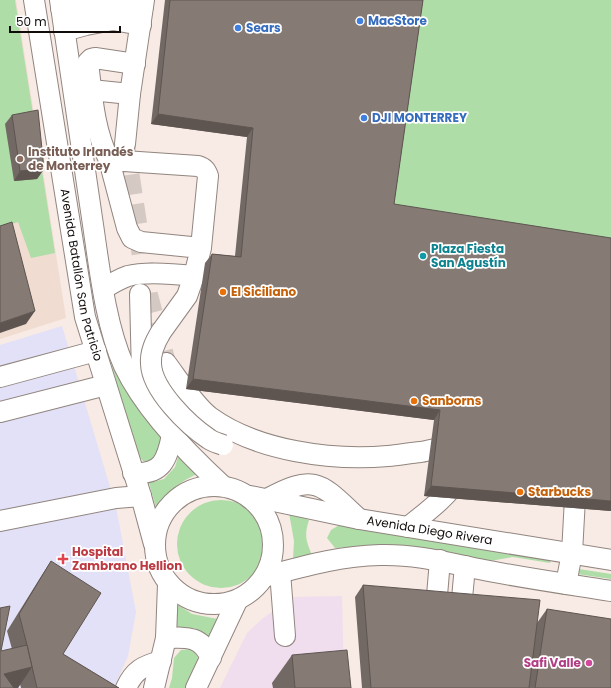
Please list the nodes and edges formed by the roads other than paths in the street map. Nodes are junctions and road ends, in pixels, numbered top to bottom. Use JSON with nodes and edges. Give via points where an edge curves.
{"nodes":[{"id":1,"x":34,"y":0,"type":"edge"},
{"id":2,"x":98,"y":0,"type":"edge"},
{"id":3,"x":119,"y":3,"type":"edge"},
{"id":4,"x":61,"y":4,"type":"edge"},
{"id":5,"x":140,"y":14,"type":"edge"},
{"id":6,"x":64,"y":32,"type":"junction"},
{"id":7,"x":135,"y":64,"type":"junction"},
{"id":8,"x":91,"y":90,"type":"junction"},
{"id":9,"x":130,"y":94,"type":"junction"},
{"id":10,"x":125,"y":144,"type":"tunnel mouth"},
{"id":11,"x":109,"y":160,"type":"junction"},
{"id":12,"x":201,"y":248,"type":"junction"},
{"id":13,"x":192,"y":281,"type":"junction"},
{"id":14,"x":103,"y":289,"type":"junction"},
{"id":15,"x":140,"y":294,"type":"dead end"},
{"id":16,"x":96,"y":351,"type":"junction"},
{"id":17,"x":166,"y":363,"type":"tunnel mouth"},
{"id":18,"x":0,"y":378,"type":"edge"},
{"id":19,"x":106,"y":385,"type":"junction"},
{"id":20,"x":139,"y":392,"type":"junction"},
{"id":21,"x":0,"y":412,"type":"edge"},
{"id":22,"x":172,"y":434,"type":"junction"},
{"id":23,"x":283,"y":449,"type":"junction"},
{"id":24,"x":573,"y":463,"type":"edge"},
{"id":25,"x":132,"y":472,"type":"junction"},
{"id":26,"x":224,"y":486,"type":"junction"},
{"id":27,"x":140,"y":496,"type":"junction"},
{"id":28,"x":258,"y":497,"type":"junction"},
{"id":29,"x":0,"y":521,"type":"edge"},
{"id":30,"x":408,"y":527,"type":"junction"},
{"id":31,"x":154,"y":544,"type":"junction"},
{"id":32,"x":572,"y":553,"type":"junction"},
{"id":33,"x":440,"y":560,"type":"junction"},
{"id":34,"x":611,"y":560,"type":"edge"},
{"id":35,"x":465,"y":566,"type":"junction"},
{"id":36,"x":274,"y":574,"type":"junction"},
{"id":37,"x":168,"y":584,"type":"junction"},
{"id":38,"x":566,"y":584,"type":"junction"},
{"id":39,"x":611,"y":591,"type":"edge"},
{"id":40,"x":237,"y":601,"type":"junction"},
{"id":41,"x":433,"y":635,"type":"edge"},
{"id":42,"x":285,"y":636,"type":"dead end"},
{"id":43,"x":459,"y":636,"type":"edge"},
{"id":44,"x":166,"y":638,"type":"junction"},
{"id":45,"x":211,"y":658,"type":"junction"},
{"id":46,"x":161,"y":661,"type":"junction"},
{"id":47,"x":126,"y":688,"type":"edge"},
{"id":48,"x":154,"y":688,"type":"edge"},
{"id":49,"x":196,"y":688,"type":"edge"}],
"edges":[{"from":1,"to":16,"type":"street","name":"Avenida Batallón San Patricio","via":[[84,318]]},
{"from":2,"to":3,"type":"street"},
{"from":3,"to":4,"type":"street","via":[[85,8]]},
{"from":3,"to":5,"type":"street"},
{"from":4,"to":6,"type":"street","name":"Avenida Batallón San Patricio"},
{"from":5,"to":6,"type":"street","via":[[86,24]]},
{"from":5,"to":7,"type":"street"},
{"from":6,"to":14,"type":"street","name":"Avenida Batallón San Patricio"},
{"from":7,"to":8,"type":"street","via":[[90,59],[88,62]]},
{"from":7,"to":9,"type":"street"},
{"from":8,"to":9,"type":"street"},
{"from":8,"to":11,"type":"street","via":[[102,147]]},
{"from":9,"to":10,"type":"street"},
{"from":11,"to":12,"type":"street","via":[[132,238],[141,242]]},
{"from":11,"to":12,"type":"street","via":[[183,164],[203,168],[208,176],[208,184]]},
{"from":12,"to":13,"type":"street"},
{"from":13,"to":14,"type":"street","via":[[158,282],[138,274],[121,279]]},
{"from":13,"to":23,"type":"street","bridge":true,"via":[[187,296],[154,343],[151,364],[160,388],[181,415],[209,439],[223,445]]},
{"from":14,"to":20,"type":"street","name":"Avenida Batallón San Patricio","via":[[113,333],[124,365]]},
{"from":15,"to":20,"type":"street","via":[[142,374]]},
{"from":16,"to":18,"type":"street"},
{"from":16,"to":19,"type":"street","name":"Avenida Batallón San Patricio"},
{"from":17,"to":23,"type":"street","via":[[187,392],[210,417],[242,435]]},
{"from":19,"to":21,"type":"street"},
{"from":19,"to":25,"type":"street","name":"Avenida Batallón San Patricio"},
{"from":20,"to":22,"type":"street","name":"Avenida Batallón San Patricio"},
{"from":22,"to":25,"type":"street","via":[[168,454],[157,468],[148,472]]},
{"from":22,"to":26,"type":"street","name":"Avenida Batallón San Patricio","via":[[196,461]]},
{"from":23,"to":30,"type":"street","via":[[351,457],[388,456],[451,446],[473,453],[451,490]]},
{"from":24,"to":32,"type":"street"},
{"from":25,"to":27,"type":"street","name":"Avenida Batallón San Patricio"},
{"from":26,"to":28,"type":"street"},
{"from":26,"to":31,"type":"street","via":[[203,487],[186,492],[171,504],[160,518]]},
{"from":27,"to":29,"type":"street","via":[[116,498]]},
{"from":27,"to":31,"type":"street","name":"Avenida Batallón San Patricio"},
{"from":28,"to":30,"type":"street","name":"Avenida Diego Rivera"},
{"from":28,"to":36,"type":"street","via":[[270,521],[274,537]]},
{"from":30,"to":32,"type":"street","name":"Avenida Diego Rivera"},
{"from":31,"to":37,"type":"street","via":[[157,566]]},
{"from":32,"to":34,"type":"street","name":"Avenida Diego Rivera"},
{"from":32,"to":38,"type":"street"},
{"from":33,"to":35,"type":"street"},
{"from":33,"to":36,"type":"street","via":[[406,555],[355,557],[326,560]]},
{"from":33,"to":41,"type":"street"},
{"from":35,"to":38,"type":"street"},
{"from":35,"to":43,"type":"street"},
{"from":36,"to":40,"type":"street"},
{"from":36,"to":42,"type":"street"},
{"from":37,"to":40,"type":"street","via":[[186,597],[202,602]]},
{"from":37,"to":44,"type":"street"},
{"from":38,"to":39,"type":"street"},
{"from":40,"to":45,"type":"street"},
{"from":44,"to":45,"type":"street","via":[[196,640],[203,645]]},
{"from":44,"to":46,"type":"street"},
{"from":45,"to":49,"type":"street"},
{"from":46,"to":47,"type":"street","via":[[140,669],[131,677]]},
{"from":46,"to":48,"type":"street"}]}
